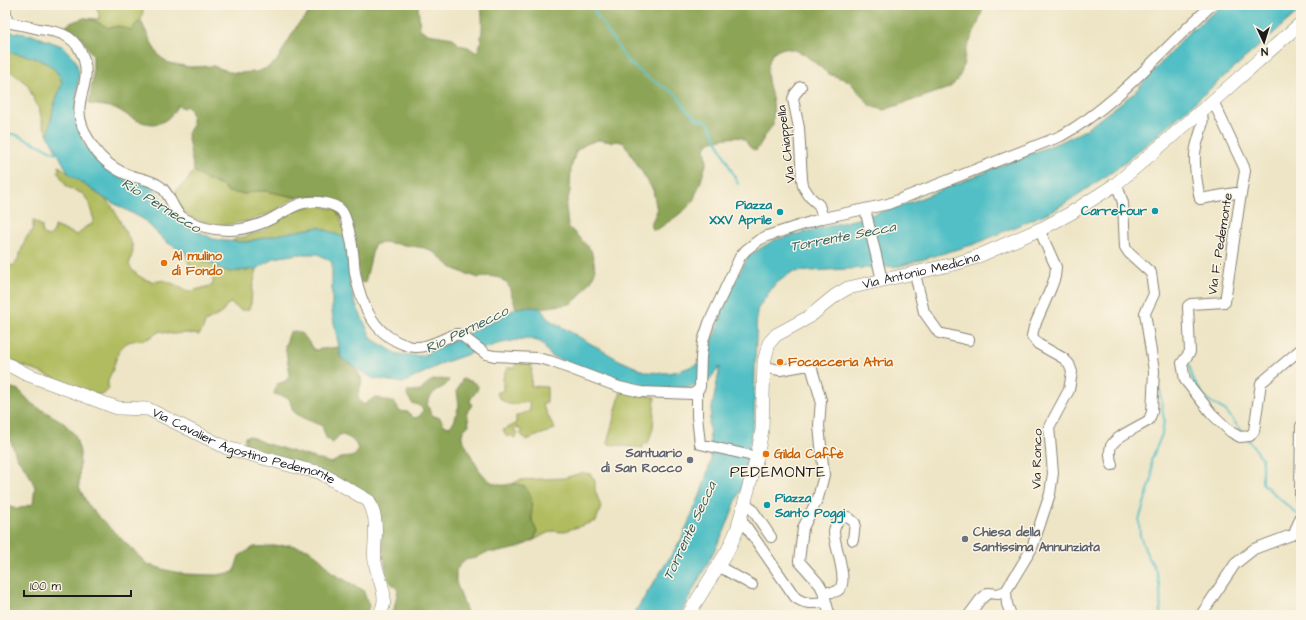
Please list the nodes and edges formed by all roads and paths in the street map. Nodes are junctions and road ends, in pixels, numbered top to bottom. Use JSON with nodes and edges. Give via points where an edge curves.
{"nodes":[{"id":1,"x":5,"y":5,"type":"edge"},
{"id":2,"x":1212,"y":5,"type":"edge"},
{"id":3,"x":6,"y":22,"type":"edge"},
{"id":4,"x":1301,"y":23,"type":"edge"},
{"id":5,"x":801,"y":88,"type":"dead end"},
{"id":6,"x":1213,"y":102,"type":"junction"},
{"id":7,"x":1202,"y":111,"type":"junction"},
{"id":8,"x":1116,"y":184,"type":"junction"},
{"id":9,"x":1235,"y":193,"type":"dead end"},
{"id":10,"x":866,"y":212,"type":"junction"},
{"id":11,"x":823,"y":218,"type":"junction"},
{"id":12,"x":1039,"y":229,"type":"junction"},
{"id":13,"x":915,"y":274,"type":"junction"},
{"id":14,"x":881,"y":276,"type":"junction"},
{"id":15,"x":969,"y":340,"type":"dead end"},
{"id":16,"x":1301,"y":349,"type":"edge"},
{"id":17,"x":5,"y":363,"type":"edge"},
{"id":18,"x":764,"y":367,"type":"junction"},
{"id":19,"x":699,"y":389,"type":"junction"},
{"id":20,"x":1301,"y":426,"type":"edge"},
{"id":21,"x":755,"y":457,"type":"junction"},
{"id":22,"x":1112,"y":465,"type":"dead end"},
{"id":23,"x":745,"y":502,"type":"junction"},
{"id":24,"x":1301,"y":504,"type":"edge"},
{"id":25,"x":1301,"y":516,"type":"edge"},
{"id":26,"x":740,"y":519,"type":"junction"},
{"id":27,"x":771,"y":538,"type":"dead end"},
{"id":28,"x":852,"y":540,"type":"dead end"},
{"id":29,"x":718,"y":566,"type":"junction"},
{"id":30,"x":752,"y":585,"type":"dead end"},
{"id":31,"x":823,"y":591,"type":"junction"},
{"id":32,"x":1006,"y":591,"type":"junction"},
{"id":33,"x":826,"y":602,"type":"junction"},
{"id":34,"x":828,"y":613,"type":"dead end"},
{"id":35,"x":380,"y":615,"type":"edge"},
{"id":36,"x":688,"y":615,"type":"edge"},
{"id":37,"x":969,"y":615,"type":"edge"},
{"id":38,"x":1011,"y":615,"type":"edge"},
{"id":39,"x":1201,"y":615,"type":"edge"}],
"edges":[{"from":1,"to":3,"type":"street"},
{"from":2,"to":10,"type":"street","via":[[1139,76],[1076,128]]},
{"from":3,"to":19,"type":"street","via":[[62,34],[77,45],[85,62],[79,114],[92,146],[108,163],[120,171],[152,181],[162,187],[178,215],[203,226],[230,230],[270,219],[299,203],[323,202],[341,210],[353,251],[355,272],[368,314],[382,332],[406,346],[416,348],[461,335],[486,354],[550,361],[618,387],[641,392],[692,394]]},
{"from":4,"to":6,"type":"main road","name":"Via Antonio Medicina"},
{"from":5,"to":11,"type":"street","name":"Via Chiappella","via":[[794,94],[793,99],[799,128],[803,186],[819,205]]},
{"from":6,"to":7,"type":"main road","name":"Via Antonio Medicina"},
{"from":6,"to":16,"type":"street","name":"Via F. Pedemonte","via":[[1245,171],[1225,302],[1188,306],[1190,352],[1182,363],[1185,380],[1212,414],[1231,432],[1240,437],[1250,436],[1254,431],[1262,383]]},
{"from":7,"to":8,"type":"main road","name":"Via Antonio Medicina"},
{"from":7,"to":9,"type":"street","name":"Via F. Pedemonte","via":[[1204,119],[1194,154],[1200,199]]},
{"from":8,"to":12,"type":"main road","name":"Via Antonio Medicina","via":[[1071,213]]},
{"from":8,"to":22,"type":"street","via":[[1123,203],[1125,246],[1151,273],[1154,294],[1145,313],[1154,381],[1149,420],[1118,438],[1111,447]]},
{"from":10,"to":11,"type":"street"},
{"from":10,"to":14,"type":"street"},
{"from":11,"to":19,"type":"street","via":[[758,240],[740,257],[703,341]]},
{"from":12,"to":13,"type":"main road","name":"Via Antonio Medicina","via":[[974,258]]},
{"from":12,"to":32,"type":"street","name":"Via Ronco","via":[[1056,266],[1056,272],[1032,336],[1038,344],[1070,364],[1072,372],[1069,390],[1049,427],[1053,473],[1048,500],[1032,548]]},
{"from":13,"to":14,"type":"main road","name":"Via Antonio Medicina"},
{"from":13,"to":15,"type":"street","via":[[924,312],[939,333]]},
{"from":14,"to":18,"type":"main road","name":"Via Antonio Medicina","via":[[848,288],[809,316],[776,335],[769,343]]},
{"from":17,"to":35,"type":"main road","name":"Via Cavalier Agostino Pedemonte","via":[[26,374],[109,406],[148,409],[227,448],[319,472],[369,502],[375,522],[375,562],[384,588],[383,610]]},
{"from":18,"to":21,"type":"main road","name":"Via Antonio Medicina","via":[[762,430]]},
{"from":18,"to":31,"type":"street","via":[[780,370],[811,366],[821,400],[819,426],[824,475],[818,498],[803,528],[799,560]]},
{"from":19,"to":21,"type":"street","via":[[697,416],[700,444]]},
{"from":20,"to":24,"type":"street"},
{"from":21,"to":23,"type":"main road","name":"Via Antonio Medicina"},
{"from":23,"to":26,"type":"main road","name":"Via Antonio Medicina"},
{"from":23,"to":27,"type":"street"},
{"from":25,"to":39,"type":"street","via":[[1294,534],[1254,549],[1235,564]]},
{"from":26,"to":29,"type":"main road","name":"Via Antonio Medicina","via":[[738,530]]},
{"from":26,"to":33,"type":"street","via":[[800,602]]},
{"from":28,"to":31,"type":"street","via":[[855,523],[848,517],[841,518],[834,532],[843,578],[842,586],[835,592]]},
{"from":29,"to":30,"type":"street"},
{"from":29,"to":36,"type":"main road","name":"Via Antonio Medicina"},
{"from":31,"to":33,"type":"street"},
{"from":32,"to":37,"type":"street","via":[[998,594],[988,593]]},
{"from":32,"to":38,"type":"street"},
{"from":33,"to":34,"type":"street"}]}
